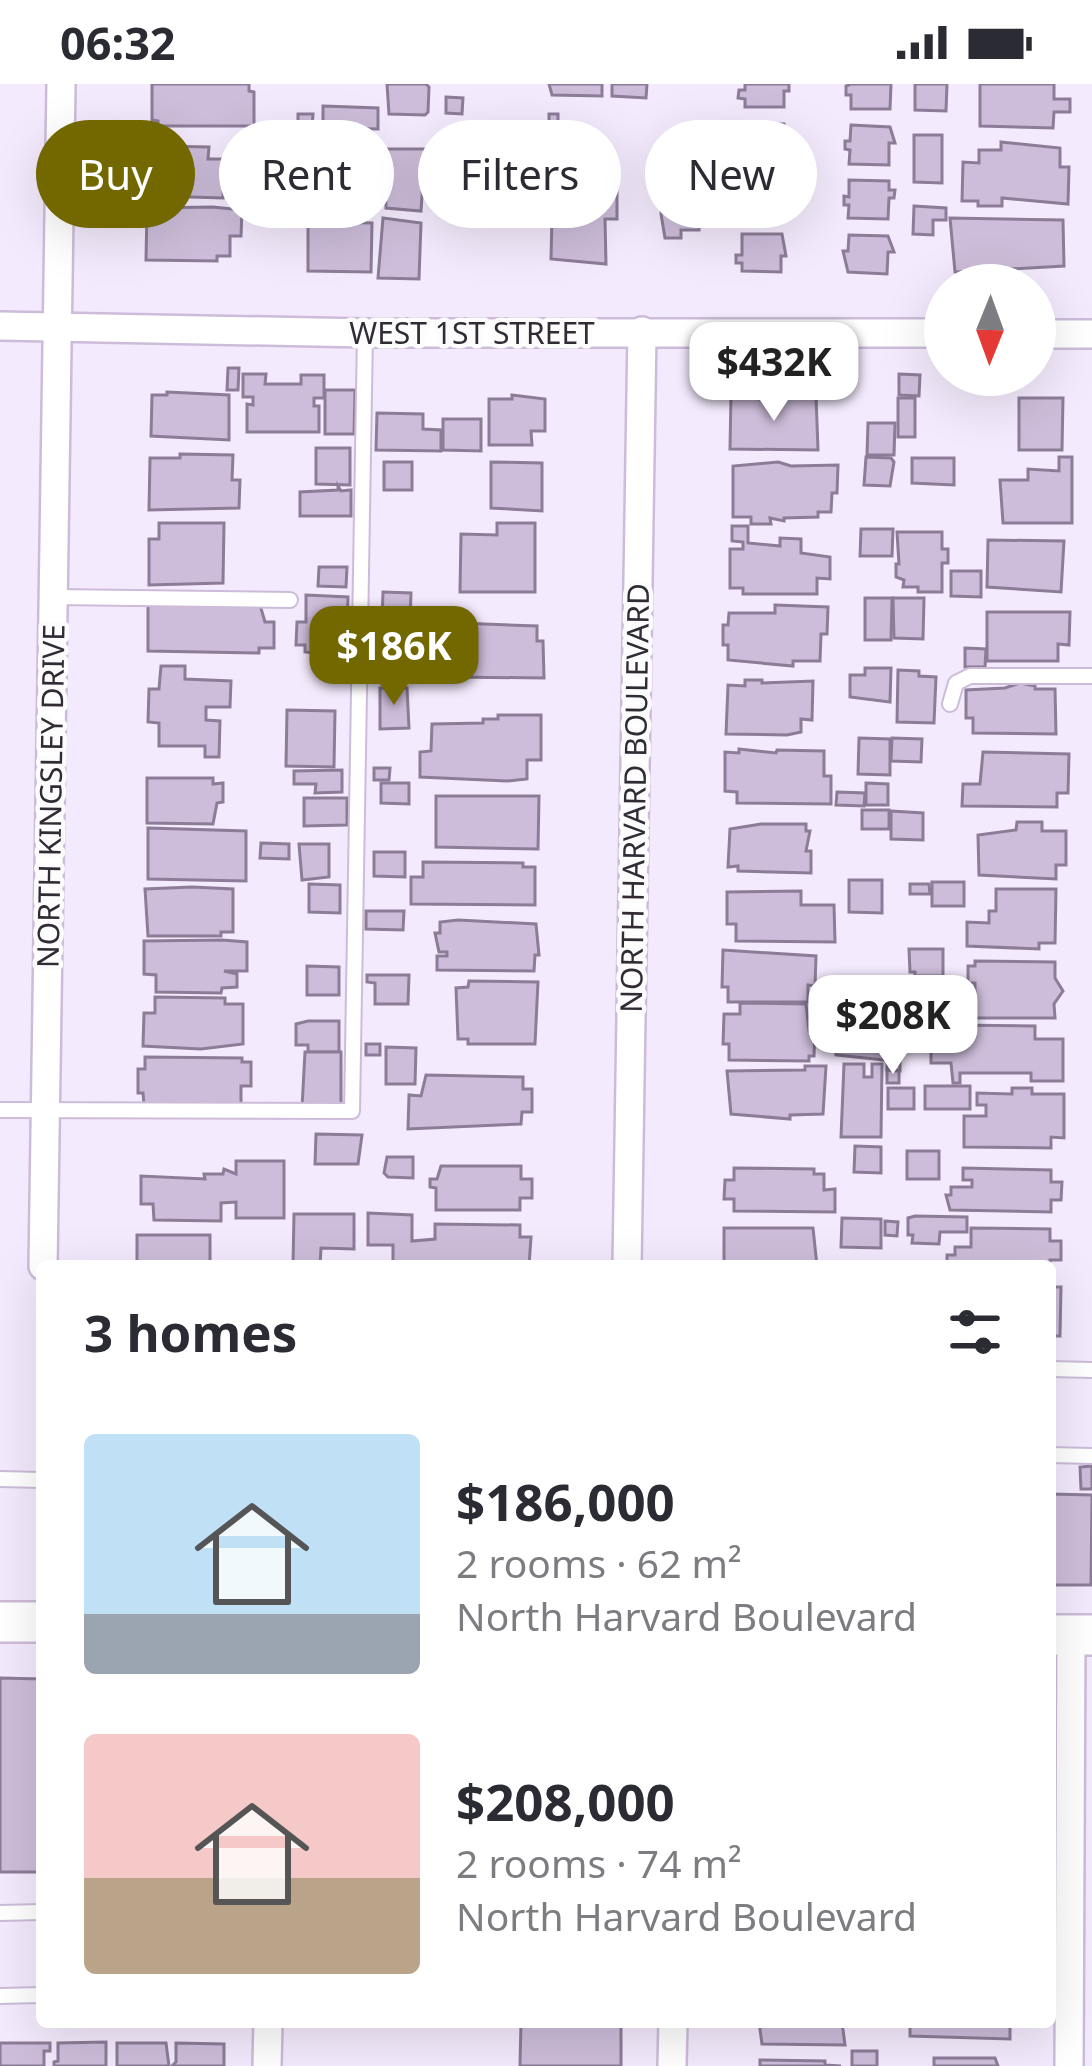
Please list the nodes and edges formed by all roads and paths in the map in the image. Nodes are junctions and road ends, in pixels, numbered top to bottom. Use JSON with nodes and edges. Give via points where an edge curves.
{"nodes":[{"id":1,"x":62,"y":84,"type":"edge"},
{"id":2,"x":0,"y":326,"type":"edge"},
{"id":3,"x":59,"y":327,"type":"junction"},
{"id":4,"x":642,"y":331,"type":"junction"},
{"id":5,"x":365,"y":333,"type":"junction"},
{"id":6,"x":924,"y":333,"type":"edge"},
{"id":7,"x":1056,"y":334,"type":"edge"},
{"id":8,"x":1092,"y":334,"type":"edge"},
{"id":9,"x":54,"y":597,"type":"junction"},
{"id":10,"x":290,"y":600,"type":"dead end"},
{"id":11,"x":1092,"y":676,"type":"edge"},
{"id":12,"x":950,"y":704,"type":"dead end"},
{"id":13,"x":0,"y":1110,"type":"edge"},
{"id":14,"x":44,"y":1111,"type":"junction"},
{"id":15,"x":44,"y":1260,"type":"edge"},
{"id":16,"x":627,"y":1260,"type":"edge"},
{"id":17,"x":1056,"y":1370,"type":"edge"},
{"id":18,"x":1092,"y":1370,"type":"edge"},
{"id":19,"x":1056,"y":1455,"type":"edge"},
{"id":20,"x":1092,"y":1456,"type":"edge"},
{"id":21,"x":0,"y":1479,"type":"edge"},
{"id":22,"x":36,"y":1480,"type":"edge"},
{"id":23,"x":0,"y":1622,"type":"edge"},
{"id":24,"x":36,"y":1622,"type":"edge"},
{"id":25,"x":1071,"y":1635,"type":"edge"},
{"id":26,"x":36,"y":1912,"type":"edge"},
{"id":27,"x":0,"y":1913,"type":"edge"},
{"id":28,"x":36,"y":1995,"type":"edge"},
{"id":29,"x":0,"y":1996,"type":"edge"},
{"id":30,"x":268,"y":2028,"type":"edge"},
{"id":31,"x":673,"y":2028,"type":"edge"},
{"id":32,"x":267,"y":2066,"type":"edge"},
{"id":33,"x":672,"y":2066,"type":"edge"},
{"id":34,"x":1069,"y":2066,"type":"edge"}],
"edges":[{"from":1,"to":3,"type":"street","name":"NORTH KINGSLEY DRIVE"},
{"from":2,"to":3,"type":"street","name":"WEST 1ST STREET"},
{"from":3,"to":5,"type":"street","name":"WEST 1ST STREET"},
{"from":3,"to":9,"type":"street","name":"NORTH KINGSLEY DRIVE"},
{"from":4,"to":5,"type":"street","name":"WEST 1ST STREET"},
{"from":4,"to":6,"type":"street","name":"WEST 1ST STREET"},
{"from":4,"to":16,"type":"street","name":"NORTH HARVARD BOULEVARD"},
{"from":5,"to":14,"type":"lane","via":[[352,1111]]},
{"from":7,"to":8,"type":"street"},
{"from":9,"to":10,"type":"lane"},
{"from":9,"to":14,"type":"street","name":"NORTH KINGSLEY DRIVE"},
{"from":11,"to":12,"type":"lane","via":[[970,676],[956,683]]},
{"from":13,"to":14,"type":"lane"},
{"from":14,"to":15,"type":"street","name":"NORTH KINGSLEY DRIVE"},
{"from":17,"to":18,"type":"lane"},
{"from":19,"to":20,"type":"lane"},
{"from":21,"to":22,"type":"lane"},
{"from":23,"to":24,"type":"main road"},
{"from":25,"to":34,"type":"street"},
{"from":26,"to":27,"type":"lane"},
{"from":28,"to":29,"type":"lane"},
{"from":30,"to":32,"type":"street"},
{"from":31,"to":33,"type":"street"}]}
